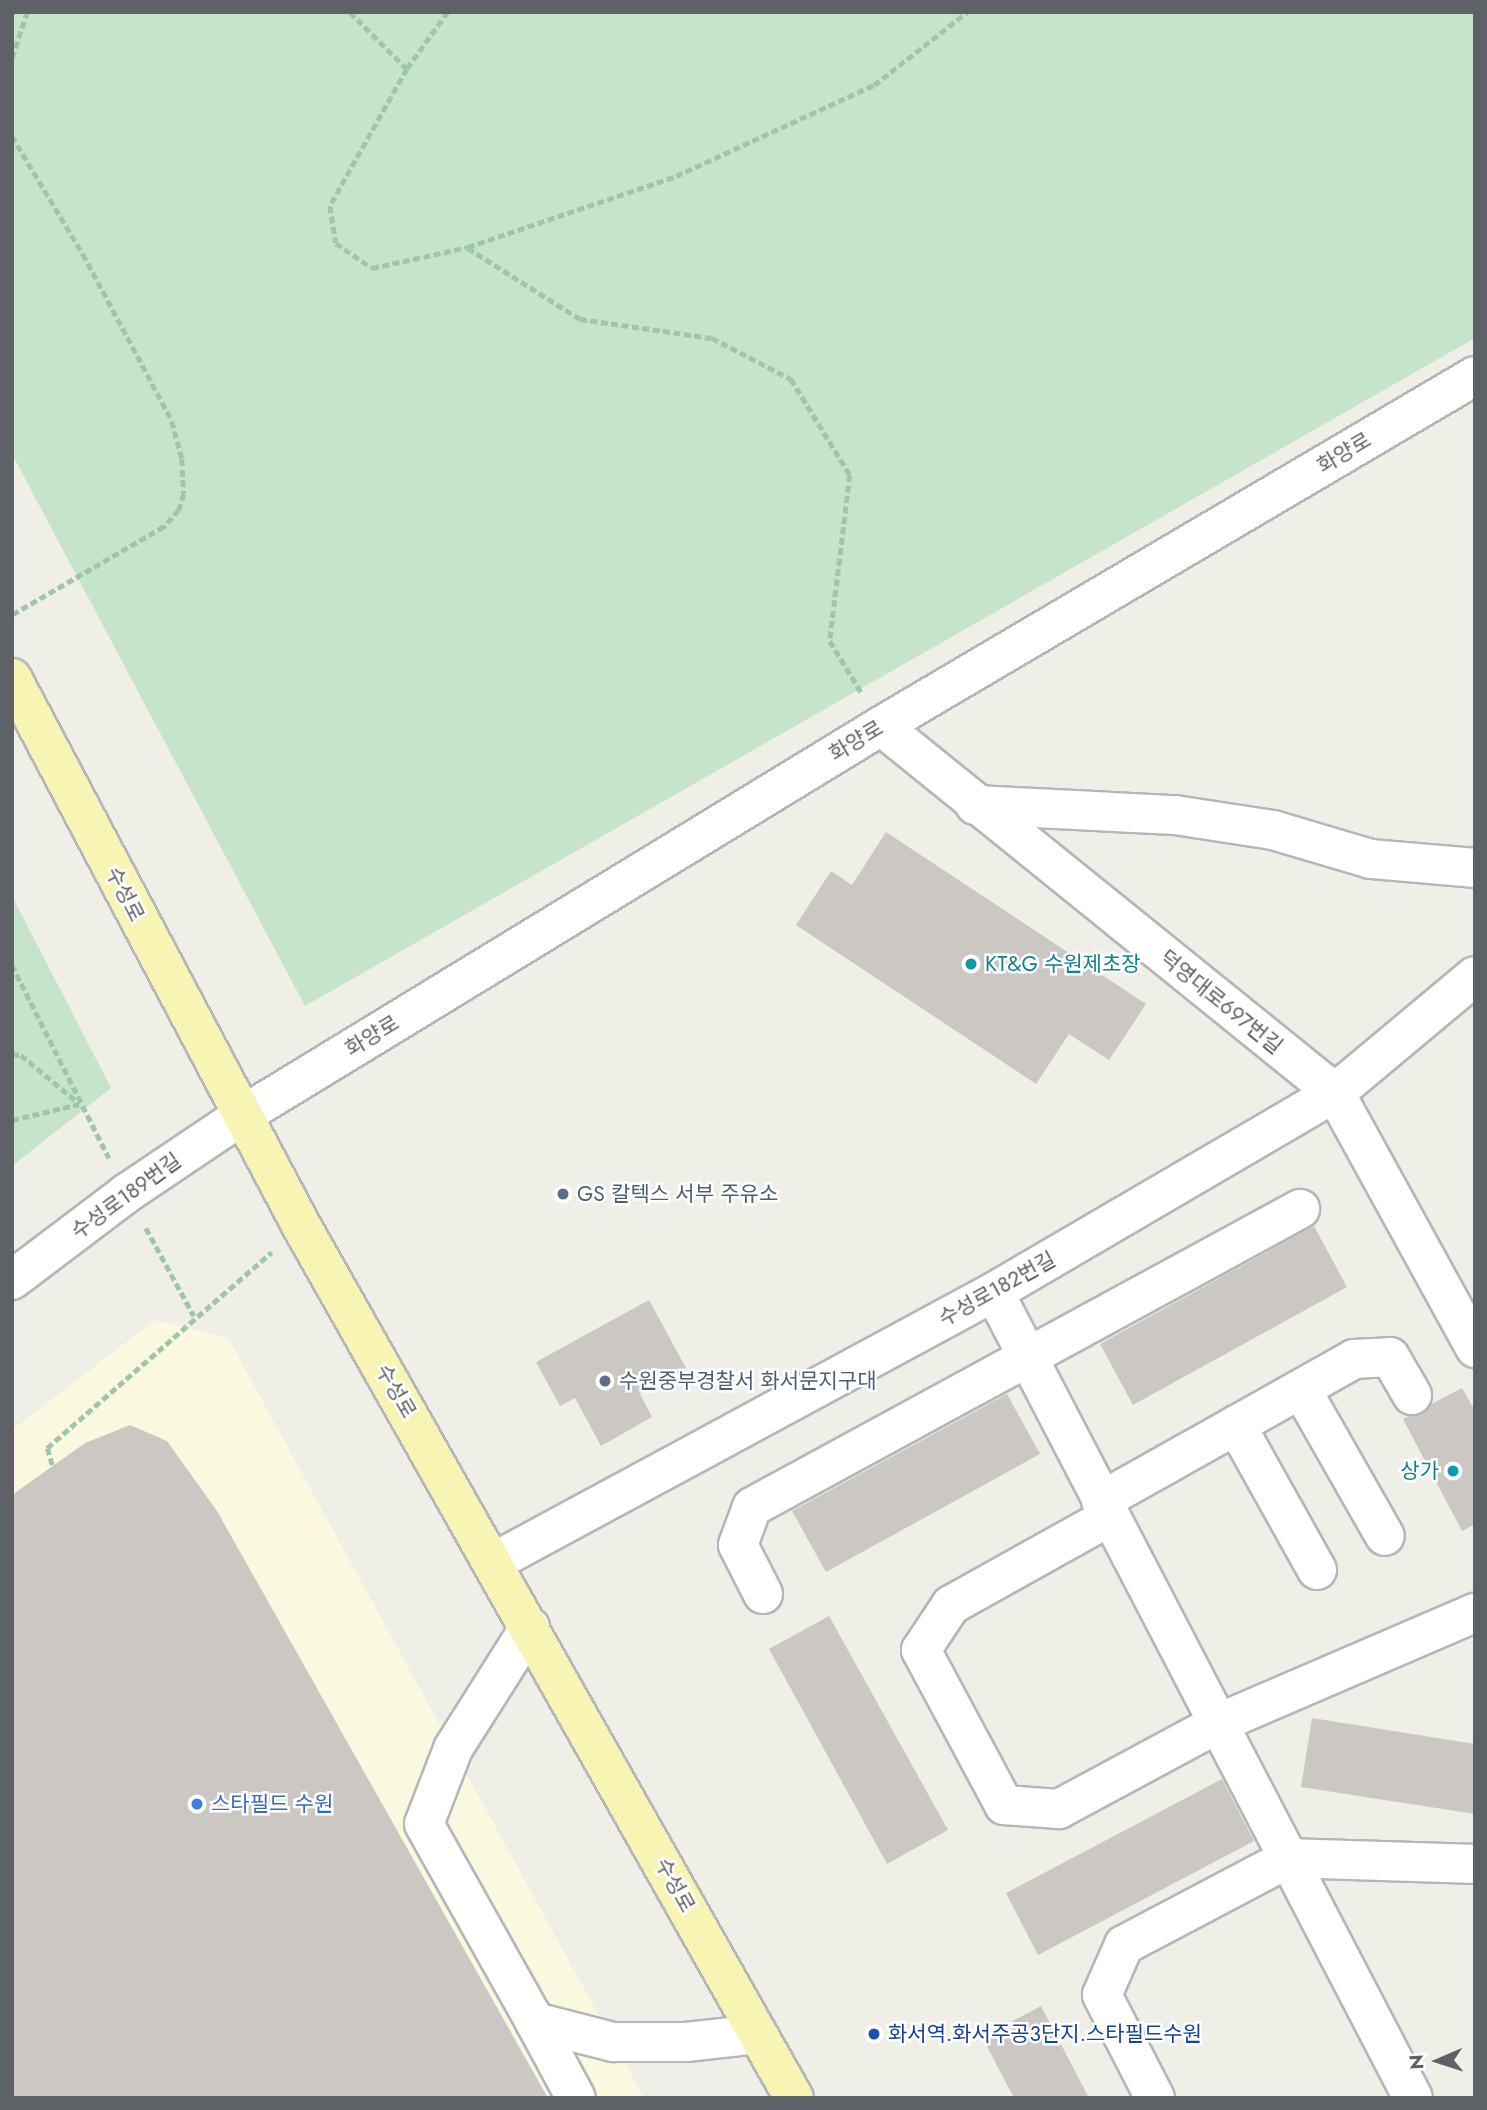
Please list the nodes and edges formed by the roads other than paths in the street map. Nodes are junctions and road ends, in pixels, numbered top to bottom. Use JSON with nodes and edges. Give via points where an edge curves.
{"nodes":[{"id":1,"x":1475,"y":376,"type":"edge"},
{"id":2,"x":12,"y":677,"type":"edge"},
{"id":3,"x":881,"y":726,"type":"junction"},
{"id":4,"x":975,"y":805,"type":"junction"},
{"id":5,"x":1475,"y":869,"type":"edge"},
{"id":6,"x":1475,"y":975,"type":"edge"},
{"id":7,"x":1335,"y":1093,"type":"junction"},
{"id":8,"x":243,"y":1115,"type":"junction"},
{"id":9,"x":1300,"y":1209,"type":"dead end"},
{"id":10,"x":12,"y":1280,"type":"edge"},
{"id":11,"x":994,"y":1292,"type":"junction"},
{"id":12,"x":1475,"y":1348,"type":"edge"},
{"id":13,"x":1027,"y":1357,"type":"junction"},
{"id":14,"x":1301,"y":1389,"type":"junction"},
{"id":15,"x":1412,"y":1395,"type":"dead end"},
{"id":16,"x":1236,"y":1425,"type":"junction"},
{"id":17,"x":1105,"y":1509,"type":"junction"},
{"id":18,"x":1385,"y":1536,"type":"dead end"},
{"id":19,"x":494,"y":1562,"type":"junction"},
{"id":20,"x":1317,"y":1570,"type":"dead end"},
{"id":21,"x":763,"y":1594,"type":"dead end"},
{"id":22,"x":1475,"y":1613,"type":"edge"},
{"id":23,"x":530,"y":1627,"type":"junction"},
{"id":24,"x":1219,"y":1723,"type":"junction"},
{"id":25,"x":1289,"y":1858,"type":"junction"},
{"id":26,"x":1475,"y":1864,"type":"edge"},
{"id":27,"x":535,"y":2022,"type":"junction"},
{"id":28,"x":758,"y":2034,"type":"junction"},
{"id":29,"x":576,"y":2098,"type":"edge"},
{"id":30,"x":794,"y":2098,"type":"edge"},
{"id":31,"x":1155,"y":2098,"type":"edge"},
{"id":32,"x":1413,"y":2098,"type":"edge"}],
"edges":[{"from":1,"to":3,"type":"street","name":"화양로"},
{"from":2,"to":8,"type":"main road","name":"수성로"},
{"from":3,"to":4,"type":"street","name":"덕영대로697번길"},
{"from":3,"to":8,"type":"street","name":"화양로"},
{"from":4,"to":5,"type":"street","via":[[1175,815],[1273,830],[1371,859]]},
{"from":4,"to":7,"type":"street","name":"덕영대로697번길"},
{"from":6,"to":7,"type":"street","name":"수성로182번길"},
{"from":7,"to":11,"type":"street","name":"수성로182번길"},
{"from":7,"to":12,"type":"street","name":"덕영대로697번길"},
{"from":8,"to":10,"type":"street","name":"수성로189번길","via":[[127,1192]]},
{"from":8,"to":19,"type":"main road","name":"수성로"},
{"from":9,"to":13,"type":"street"},
{"from":11,"to":13,"type":"street"},
{"from":11,"to":19,"type":"street","name":"수성로182번길"},
{"from":13,"to":17,"type":"street"},
{"from":13,"to":21,"type":"street","via":[[752,1507],[738,1545]]},
{"from":14,"to":15,"type":"street","via":[[1353,1359],[1390,1357]]},
{"from":14,"to":16,"type":"street"},
{"from":14,"to":18,"type":"street"},
{"from":16,"to":17,"type":"street"},
{"from":16,"to":20,"type":"street"},
{"from":17,"to":24,"type":"street"},
{"from":17,"to":24,"type":"street","via":[[951,1605],[921,1650],[1004,1805],[1059,1809]]},
{"from":19,"to":23,"type":"main road","name":"수성로"},
{"from":22,"to":24,"type":"street"},
{"from":23,"to":27,"type":"street","via":[[453,1749],[424,1824]]},
{"from":23,"to":28,"type":"main road","name":"수성로"},
{"from":24,"to":25,"type":"street"},
{"from":25,"to":26,"type":"street"},
{"from":25,"to":31,"type":"street","via":[[1124,1945],[1102,1995]]},
{"from":25,"to":32,"type":"street"},
{"from":27,"to":28,"type":"street","via":[[613,2042],[686,2042]]},
{"from":27,"to":29,"type":"street"},
{"from":28,"to":30,"type":"main road","name":"수성로"}]}
